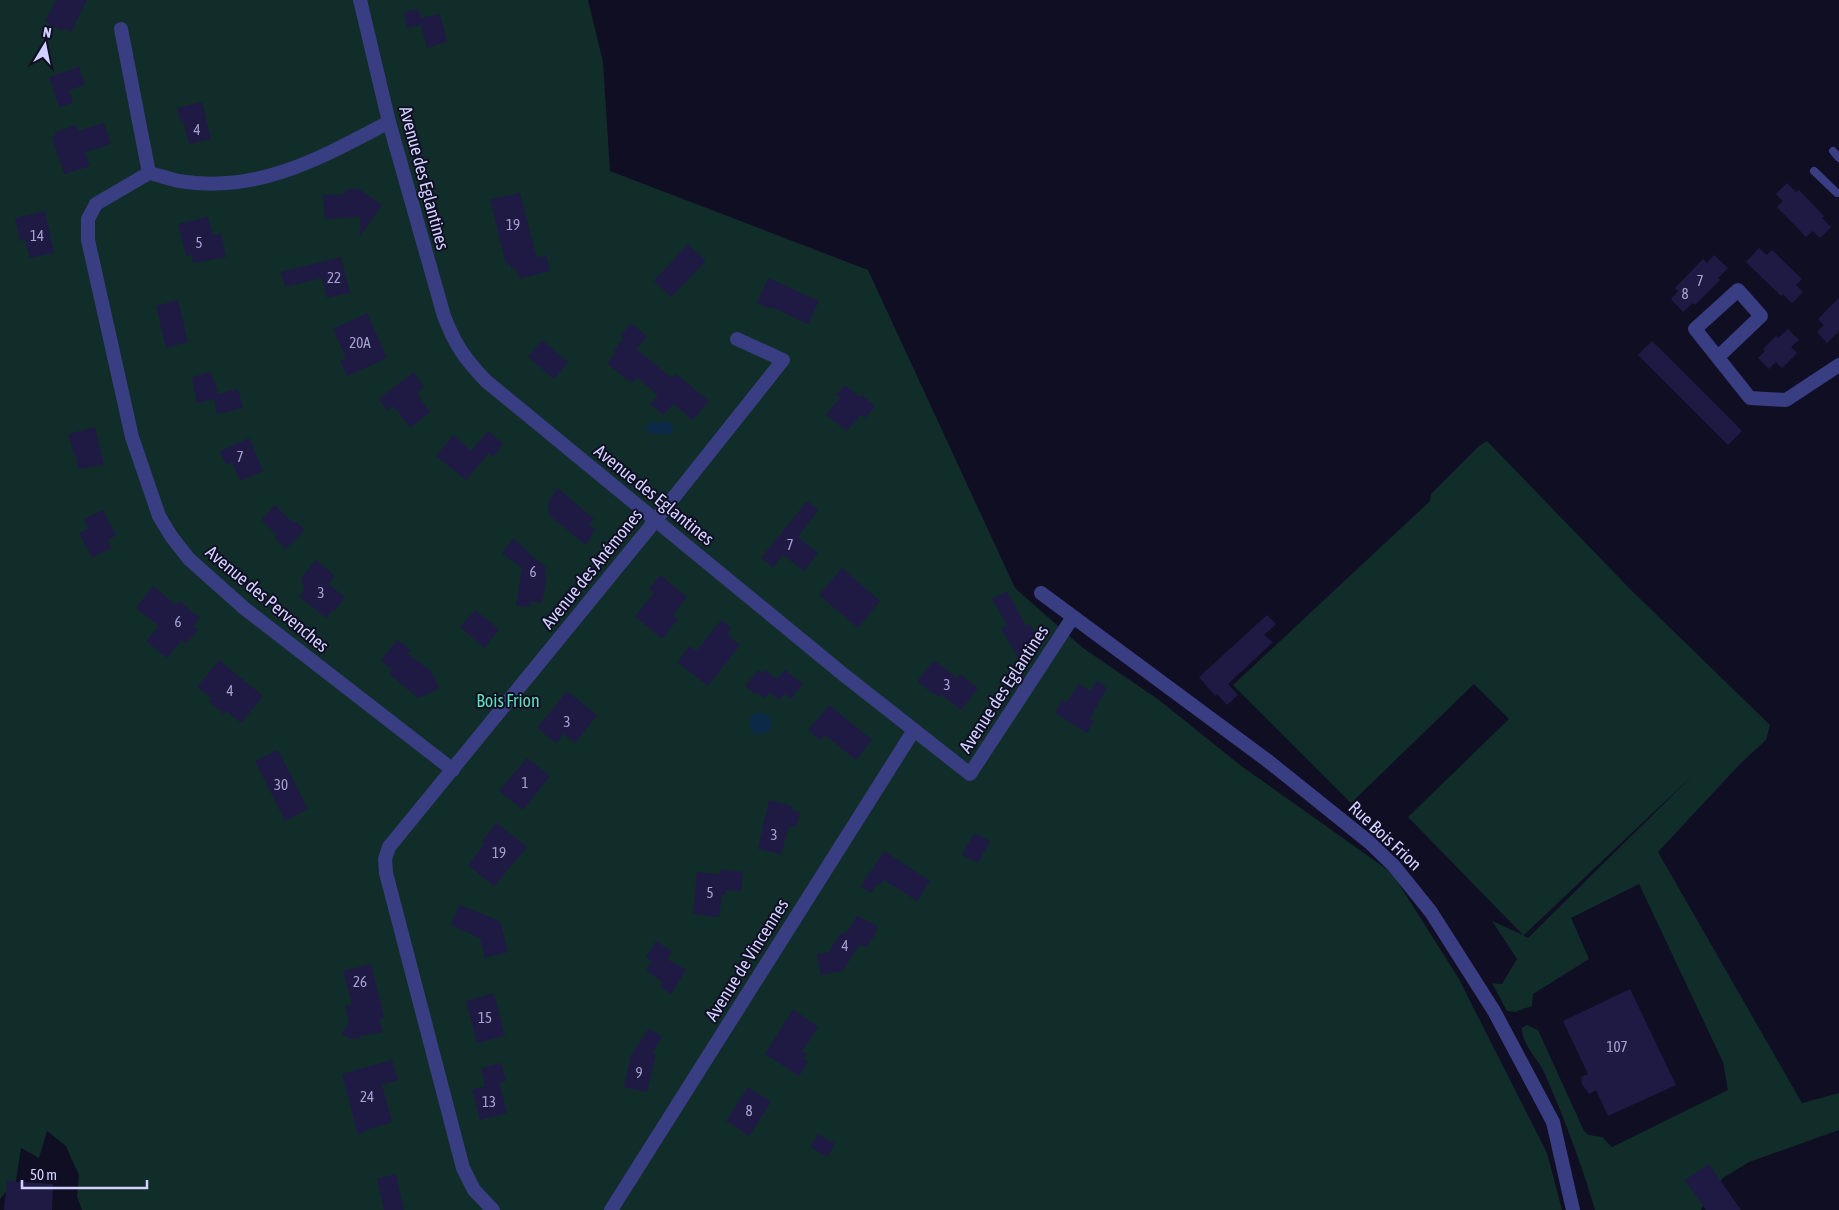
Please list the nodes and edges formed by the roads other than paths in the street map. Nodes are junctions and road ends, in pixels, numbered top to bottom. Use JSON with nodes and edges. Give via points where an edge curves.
{"nodes":[{"id":1,"x":360,"y":0,"type":"edge"},
{"id":2,"x":121,"y":29,"type":"dead end"},
{"id":3,"x":389,"y":122,"type":"junction"},
{"id":4,"x":1833,"y":151,"type":"dead end"},
{"id":5,"x":1839,"y":158,"type":"edge"},
{"id":6,"x":1814,"y":171,"type":"dead end"},
{"id":7,"x":149,"y":173,"type":"junction"},
{"id":8,"x":1839,"y":193,"type":"edge"},
{"id":9,"x":737,"y":339,"type":"dead end"},
{"id":10,"x":1718,"y":358,"type":"junction"},
{"id":11,"x":1839,"y":365,"type":"edge"},
{"id":12,"x":656,"y":520,"type":"junction"},
{"id":13,"x":1041,"y":593,"type":"dead end"},
{"id":14,"x":1073,"y":617,"type":"junction"},
{"id":15,"x":914,"y":730,"type":"junction"},
{"id":16,"x":453,"y":770,"type":"junction"},
{"id":17,"x":493,"y":1210,"type":"edge"},
{"id":18,"x":611,"y":1210,"type":"edge"},
{"id":19,"x":1573,"y":1210,"type":"edge"}],
"edges":[{"from":1,"to":3,"type":"street","name":"Avenue des Eglantines"},
{"from":2,"to":7,"type":"street"},
{"from":3,"to":7,"type":"street","via":[[318,159],[264,178],[209,184],[178,181]]},
{"from":3,"to":12,"type":"street","name":"Avenue des Eglantines","via":[[452,339],[486,381]]},
{"from":4,"to":5,"type":"lane"},
{"from":6,"to":8,"type":"lane"},
{"from":7,"to":16,"type":"street","name":"Avenue des Pervenches","via":[[96,204],[88,219],[88,240],[132,437],[159,516],[189,559],[244,608]]},
{"from":9,"to":12,"type":"street","name":"Avenue des Anémones","via":[[783,360]]},
{"from":10,"to":10,"type":"street","via":[[1695,329],[1738,290],[1761,316]]},
{"from":10,"to":11,"type":"street","via":[[1750,398],[1777,400],[1786,400]]},
{"from":12,"to":15,"type":"street","name":"Avenue des Eglantines"},
{"from":12,"to":16,"type":"street","name":"Avenue des Anémones"},
{"from":13,"to":14,"type":"street","name":"Rue Bois Frion"},
{"from":14,"to":15,"type":"street","name":"Avenue des Eglantines","via":[[970,774]]},
{"from":14,"to":19,"type":"street","name":"Rue Bois Frion","via":[[1268,761],[1369,842],[1412,886],[1494,1011],[1553,1122]]},
{"from":15,"to":18,"type":"street","name":"Avenue de Vincennes"},
{"from":16,"to":17,"type":"street","via":[[389,848],[385,860],[386,873],[463,1168],[474,1190]]}]}
